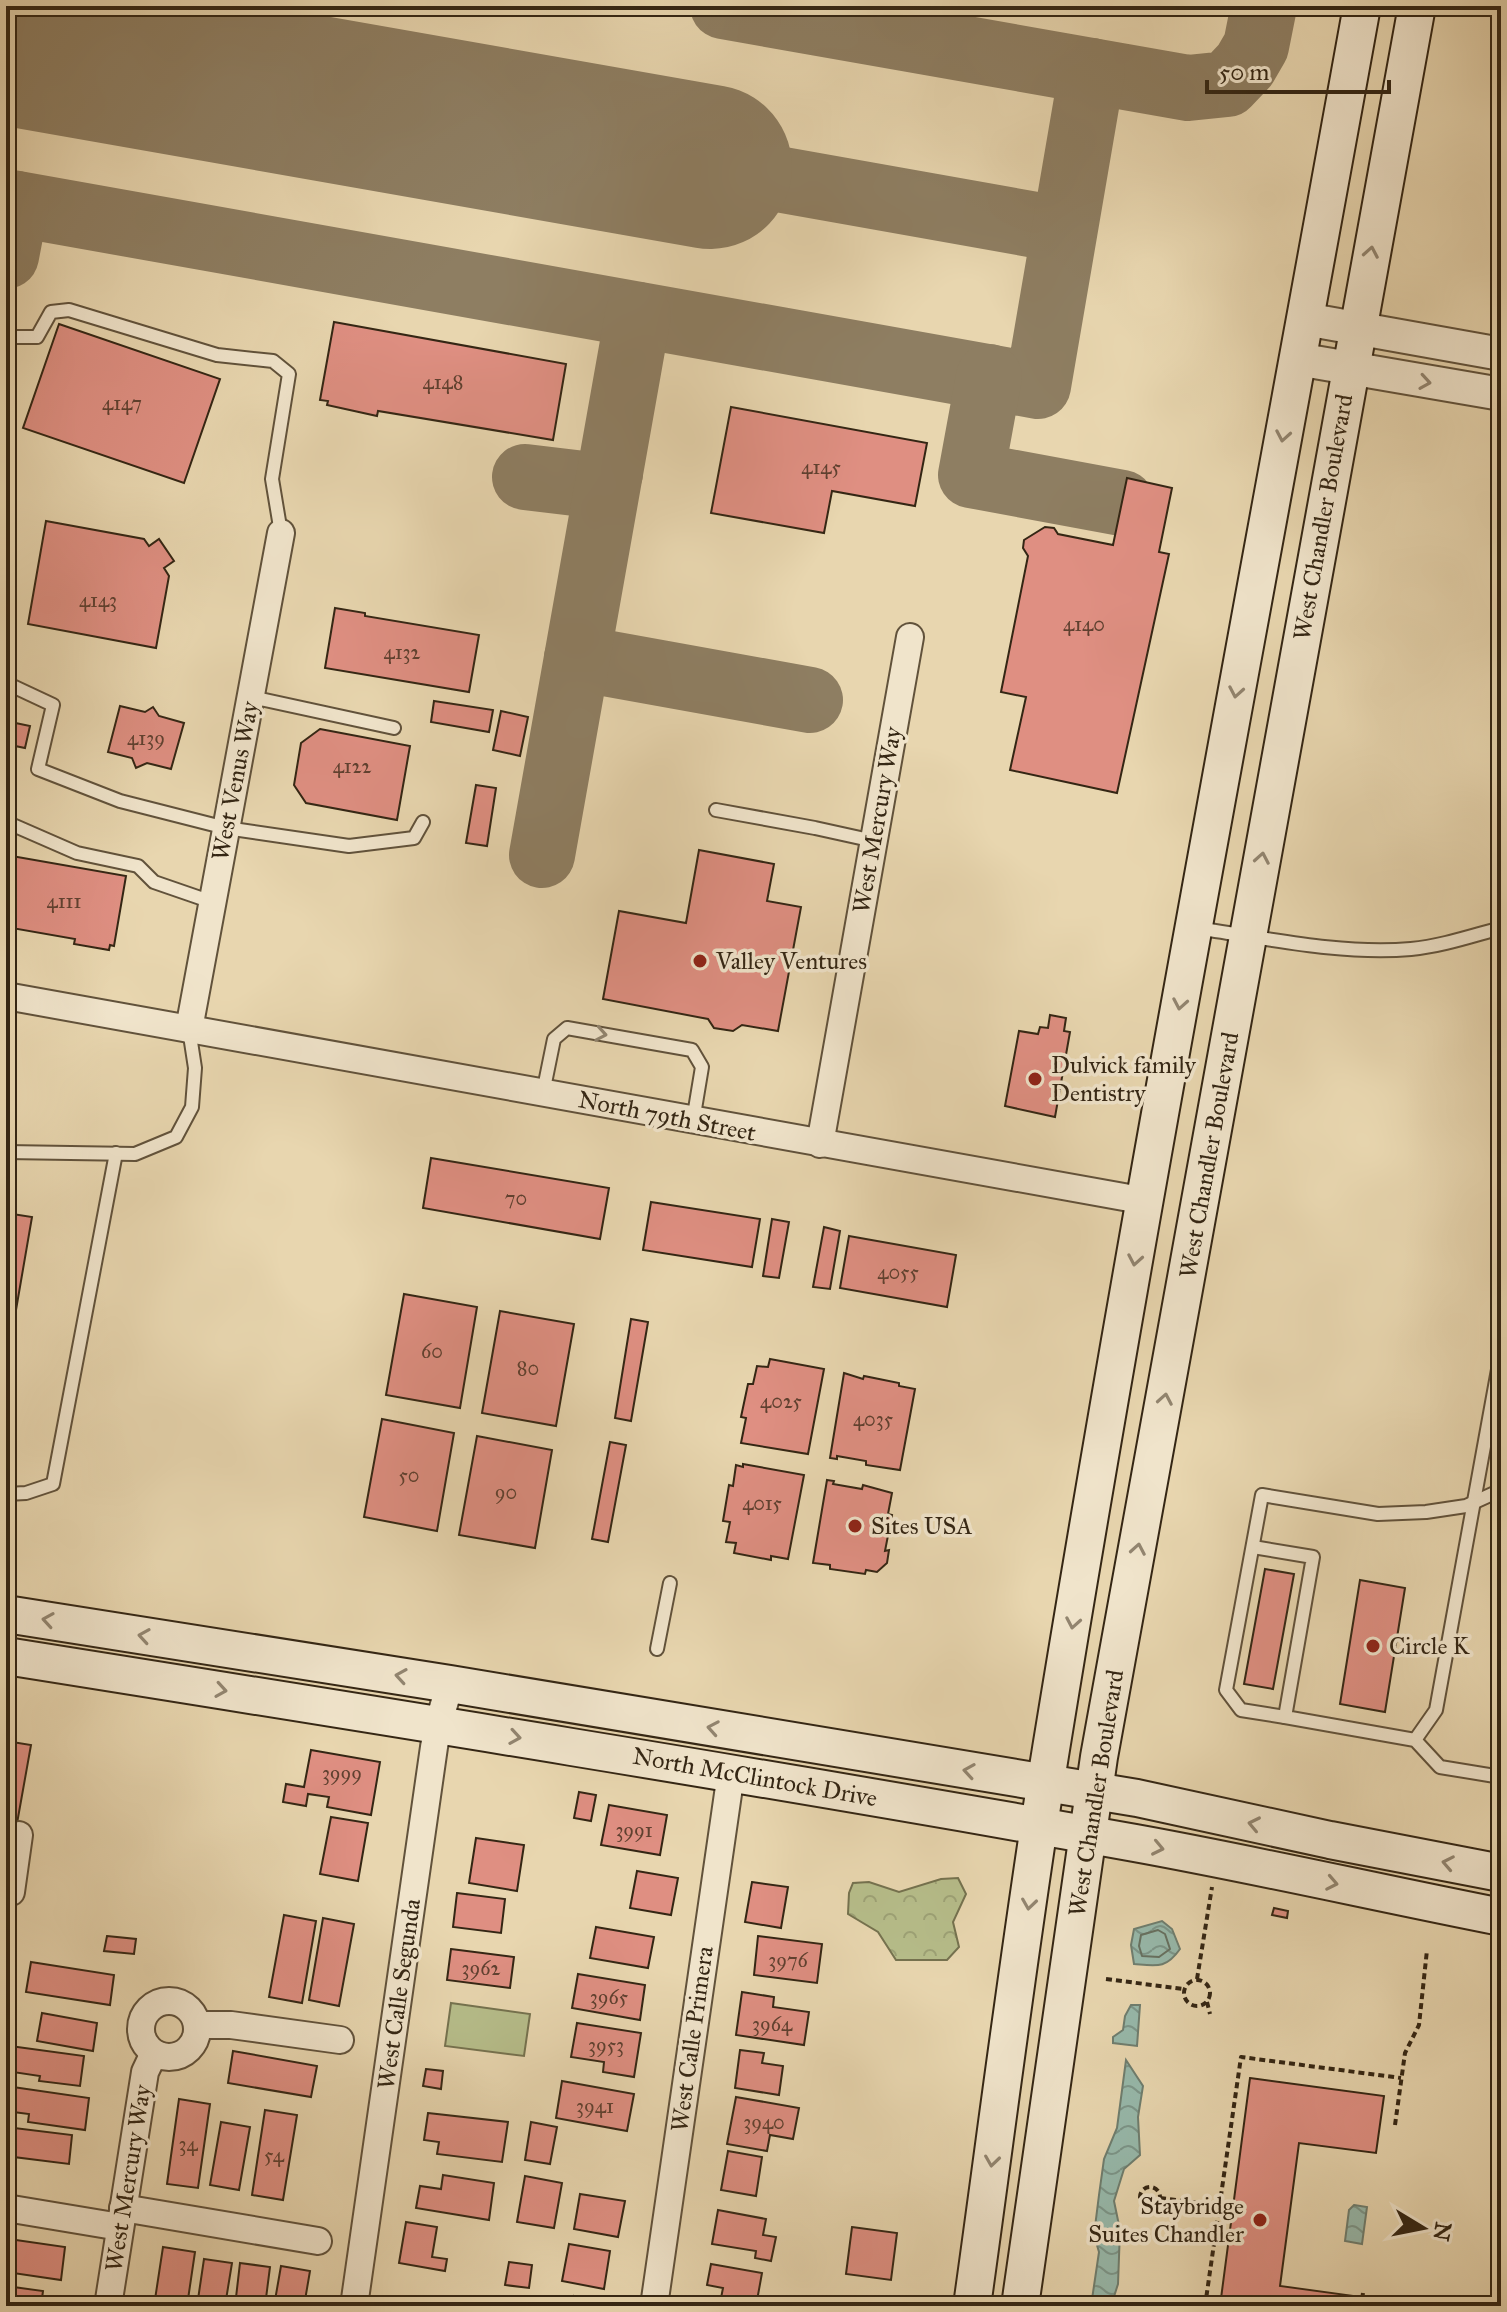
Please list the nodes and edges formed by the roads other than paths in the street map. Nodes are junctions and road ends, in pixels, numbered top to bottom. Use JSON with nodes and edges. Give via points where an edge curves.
{"nodes":[{"id":1,"x":1362,"y":6,"type":"edge"},
{"id":2,"x":1417,"y":6,"type":"edge"},
{"id":3,"x":1305,"y":319,"type":"junction"},
{"id":4,"x":1357,"y":329,"type":"junction"},
{"id":5,"x":6,"y":337,"type":"edge"},
{"id":6,"x":1501,"y":354,"type":"edge"},
{"id":7,"x":1297,"y":359,"type":"junction"},
{"id":8,"x":1350,"y":369,"type":"junction"},
{"id":9,"x":1501,"y":394,"type":"edge"},
{"id":10,"x":281,"y":533,"type":"joint"},
{"id":11,"x":910,"y":637,"type":"dead end"},
{"id":12,"x":6,"y":683,"type":"edge"},
{"id":13,"x":251,"y":697,"type":"junction"},
{"id":14,"x":394,"y":728,"type":"dead end"},
{"id":15,"x":716,"y":810,"type":"dead end"},
{"id":16,"x":6,"y":822,"type":"edge"},
{"id":17,"x":423,"y":822,"type":"dead end"},
{"id":18,"x":226,"y":828,"type":"junction"},
{"id":19,"x":874,"y":841,"type":"junction"},
{"id":20,"x":212,"y":902,"type":"junction"},
{"id":21,"x":1193,"y":927,"type":"junction"},
{"id":22,"x":1501,"y":928,"type":"edge"},
{"id":23,"x":1249,"y":935,"type":"junction"},
{"id":24,"x":6,"y":996,"type":"edge"},
{"id":25,"x":189,"y":1029,"type":"junction"},
{"id":26,"x":543,"y":1093,"type":"junction"},
{"id":27,"x":693,"y":1121,"type":"junction"},
{"id":28,"x":820,"y":1144,"type":"junction"},
{"id":29,"x":6,"y":1152,"type":"edge"},
{"id":30,"x":116,"y":1153,"type":"junction"},
{"id":31,"x":1146,"y":1201,"type":"junction"},
{"id":32,"x":1501,"y":1353,"type":"edge"},
{"id":33,"x":1501,"y":1490,"type":"edge"},
{"id":34,"x":6,"y":1494,"type":"edge"},
{"id":35,"x":1474,"y":1502,"type":"junction"},
{"id":36,"x":1253,"y":1547,"type":"junction"},
{"id":37,"x":670,"y":1583,"type":"dead end"},
{"id":38,"x":6,"y":1614,"type":"edge"},
{"id":39,"x":657,"y":1649,"type":"dead end"},
{"id":40,"x":6,"y":1656,"type":"edge"},
{"id":41,"x":450,"y":1684,"type":"junction"},
{"id":42,"x":1285,"y":1717,"type":"junction"},
{"id":43,"x":438,"y":1725,"type":"junction"},
{"id":44,"x":1415,"y":1740,"type":"junction"},
{"id":45,"x":731,"y":1773,"type":"junction"},
{"id":46,"x":1501,"y":1777,"type":"edge"},
{"id":47,"x":1046,"y":1783,"type":"junction"},
{"id":48,"x":1094,"y":1792,"type":"junction"},
{"id":49,"x":1039,"y":1827,"type":"junction"},
{"id":50,"x":19,"y":1835,"type":"dead end"},
{"id":51,"x":1088,"y":1835,"type":"junction"},
{"id":52,"x":10,"y":1863,"type":"edge"},
{"id":53,"x":1501,"y":1873,"type":"edge"},
{"id":54,"x":11,"y":1892,"type":"dead end"},
{"id":55,"x":1501,"y":1917,"type":"edge"},
{"id":56,"x":198,"y":2025,"type":"junction"},
{"id":57,"x":340,"y":2040,"type":"dead end"},
{"id":58,"x":154,"y":2053,"type":"junction"},
{"id":59,"x":6,"y":2208,"type":"edge"},
{"id":60,"x":121,"y":2217,"type":"junction"},
{"id":61,"x":318,"y":2241,"type":"dead end"},
{"id":62,"x":108,"y":2306,"type":"edge"},
{"id":63,"x":354,"y":2306,"type":"edge"},
{"id":64,"x":654,"y":2306,"type":"edge"},
{"id":65,"x":972,"y":2306,"type":"edge"},
{"id":66,"x":1020,"y":2306,"type":"edge"}],
"edges":[{"from":1,"to":3,"type":"main road","name":"West Chandler Boulevard"},
{"from":4,"to":2,"type":"main road","name":"West Chandler Boulevard","one_way":true},
{"from":3,"to":4,"type":"street"},
{"from":3,"to":7,"type":"main road","name":"West Chandler Boulevard"},
{"from":4,"to":6,"type":"street"},
{"from":4,"to":8,"type":"main road","name":"West Chandler Boulevard"},
{"from":5,"to":10,"type":"lane","via":[[37,337],[51,312],[69,310],[217,355],[273,361],[289,374],[272,479]]},
{"from":7,"to":8,"type":"street"},
{"from":7,"to":21,"type":"main road","name":"West Chandler Boulevard","one_way":true},
{"from":8,"to":9,"type":"street","one_way":true},
{"from":23,"to":8,"type":"main road","name":"West Chandler Boulevard","one_way":true},
{"from":10,"to":13,"type":"street","name":"West Venus Way"},
{"from":11,"to":19,"type":"street","name":"West Mercury Way"},
{"from":12,"to":18,"type":"lane","via":[[53,705],[38,769],[120,801]]},
{"from":13,"to":14,"type":"lane"},
{"from":13,"to":18,"type":"street","name":"West Venus Way"},
{"from":15,"to":19,"type":"lane"},
{"from":16,"to":20,"type":"lane","via":[[77,853],[138,866],[154,882]]},
{"from":17,"to":18,"type":"lane","via":[[414,838],[349,846]]},
{"from":18,"to":20,"type":"street","name":"West Venus Way"},
{"from":19,"to":28,"type":"street","name":"West Mercury Way"},
{"from":20,"to":25,"type":"street","name":"West Venus Way"},
{"from":21,"to":23,"type":"lane"},
{"from":21,"to":31,"type":"main road","name":"West Chandler Boulevard","one_way":true},
{"from":22,"to":23,"type":"lane","via":[[1409,949]]},
{"from":48,"to":23,"type":"main road","name":"West Chandler Boulevard","one_way":true},
{"from":24,"to":25,"type":"street","name":"North 79th Street"},
{"from":25,"to":26,"type":"street","name":"North 79th Street"},
{"from":25,"to":30,"type":"lane","via":[[195,1068],[192,1107],[176,1137],[135,1154]]},
{"from":26,"to":27,"type":"street","name":"North 79th Street"},
{"from":26,"to":27,"type":"lane","one_way":true,"via":[[554,1039],[567,1028],[692,1050],[702,1067]]},
{"from":27,"to":28,"type":"street","name":"North 79th Street"},
{"from":28,"to":31,"type":"street","name":"North 79th Street"},
{"from":29,"to":30,"type":"lane"},
{"from":30,"to":34,"type":"lane","via":[[53,1484]]},
{"from":31,"to":47,"type":"main road","name":"West Chandler Boulevard","one_way":true},
{"from":32,"to":35,"type":"lane"},
{"from":33,"to":35,"type":"lane"},
{"from":35,"to":36,"type":"lane","via":[[1378,1514],[1262,1495]]},
{"from":35,"to":44,"type":"lane","via":[[1436,1710]]},
{"from":36,"to":42,"type":"lane","via":[[1226,1690],[1241,1710]]},
{"from":36,"to":42,"type":"lane","via":[[1313,1557]]},
{"from":37,"to":39,"type":"lane"},
{"from":41,"to":38,"type":"main road","name":"North McClintock Drive","one_way":true},
{"from":40,"to":43,"type":"main road","name":"North McClintock Drive","one_way":true},
{"from":41,"to":43,"type":"street","name":"West Calle Segunda"},
{"from":47,"to":41,"type":"main road","name":"North McClintock Drive","one_way":true},
{"from":42,"to":44,"type":"lane"},
{"from":43,"to":45,"type":"main road","name":"North McClintock Drive","one_way":true},
{"from":43,"to":63,"type":"street","name":"West Calle Segunda"},
{"from":44,"to":46,"type":"lane","via":[[1440,1767]]},
{"from":45,"to":49,"type":"main road","name":"North McClintock Drive"},
{"from":45,"to":64,"type":"street","name":"West Calle Primera"},
{"from":47,"to":48,"type":"main road","name":"North McClintock Drive"},
{"from":47,"to":49,"type":"main road","name":"West Chandler Boulevard"},
{"from":48,"to":51,"type":"main road","name":"West Chandler Boulevard"},
{"from":53,"to":48,"type":"main road","name":"North McClintock Drive","one_way":true},
{"from":49,"to":51,"type":"main road","name":"North McClintock Drive"},
{"from":49,"to":65,"type":"main road","name":"West Chandler Boulevard","one_way":true},
{"from":50,"to":52,"type":"street"},
{"from":51,"to":55,"type":"main road","name":"North McClintock Drive","one_way":true},
{"from":51,"to":66,"type":"main road","name":"West Chandler Boulevard"},
{"from":52,"to":54,"type":"street"},
{"from":56,"to":57,"type":"street"},
{"from":56,"to":58,"type":"street","name":"West Mercury Way","via":[[188,2050],[171,2057]]},
{"from":56,"to":58,"type":"street","name":"West Mercury Way","via":[[181,2003],[154,2004],[141,2028]]},
{"from":58,"to":60,"type":"street","name":"West Mercury Way","via":[[145,2072]]},
{"from":59,"to":60,"type":"street"},
{"from":60,"to":61,"type":"street"},
{"from":60,"to":62,"type":"street","name":"West Mercury Way"}]}
